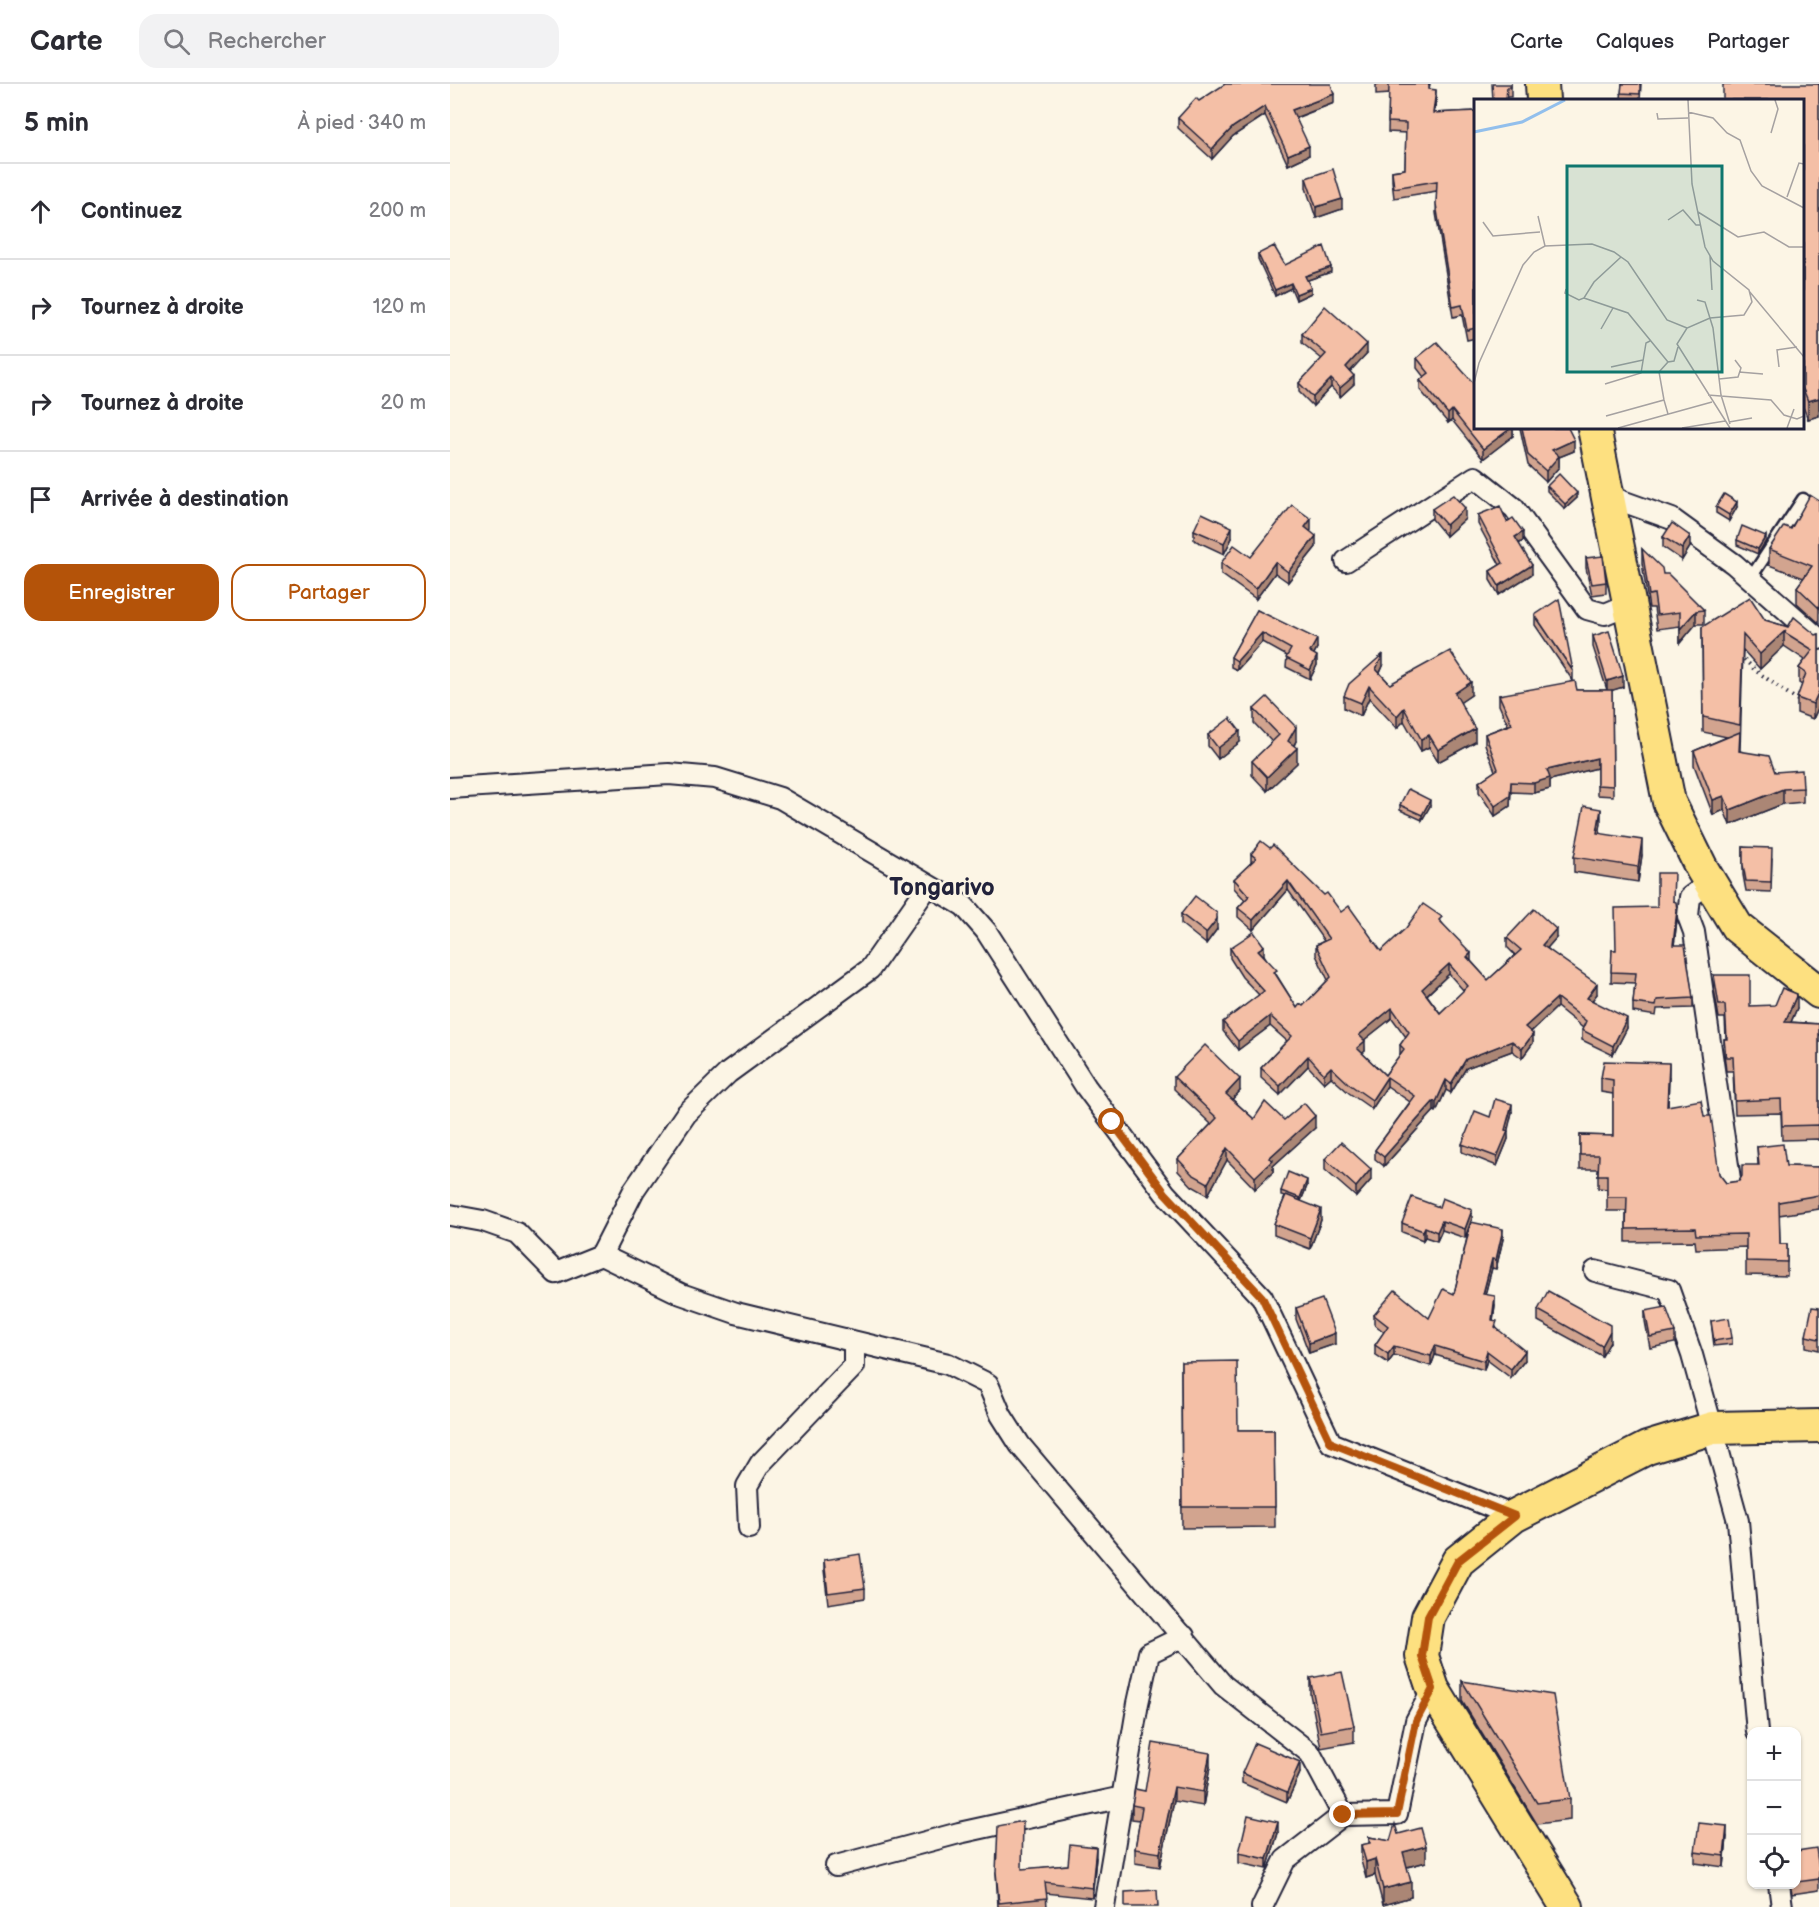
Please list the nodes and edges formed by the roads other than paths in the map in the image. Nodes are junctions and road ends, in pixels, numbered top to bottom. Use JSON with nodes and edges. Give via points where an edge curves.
{"nodes":[{"id":1,"x":1542,"y":84,"type":"edge"},
{"id":2,"x":1543,"y":99,"type":"edge"},
{"id":3,"x":1594,"y":429,"type":"edge"},
{"id":4,"x":1608,"y":496,"type":"junction"},
{"id":5,"x":1803,"y":499,"type":"dead end"},
{"id":6,"x":1346,"y":561,"type":"dead end"},
{"id":7,"x":1750,"y":579,"type":"junction"},
{"id":8,"x":1629,"y":604,"type":"junction"},
{"id":9,"x":1819,"y":639,"type":"edge"},
{"id":10,"x":450,"y":788,"type":"edge"},
{"id":11,"x":1710,"y":882,"type":"junction"},
{"id":12,"x":928,"y":886,"type":"junction"},
{"id":13,"x":1819,"y":992,"type":"edge"},
{"id":14,"x":1731,"y":1186,"type":"edge"},
{"id":15,"x":450,"y":1215,"type":"edge"},
{"id":16,"x":601,"y":1255,"type":"junction"},
{"id":17,"x":1595,"y":1271,"type":"dead end"},
{"id":18,"x":854,"y":1342,"type":"junction"},
{"id":19,"x":1819,"y":1426,"type":"edge"},
{"id":20,"x":1713,"y":1428,"type":"junction"},
{"id":21,"x":1515,"y":1516,"type":"junction"},
{"id":22,"x":749,"y":1528,"type":"dead end"},
{"id":23,"x":1184,"y":1636,"type":"junction"},
{"id":24,"x":1433,"y":1689,"type":"junction"},
{"id":25,"x":1756,"y":1727,"type":"edge"},
{"id":26,"x":1123,"y":1797,"type":"junction"},
{"id":27,"x":1343,"y":1815,"type":"junction"},
{"id":28,"x":836,"y":1866,"type":"dead end"},
{"id":29,"x":1780,"y":1889,"type":"edge"},
{"id":30,"x":1104,"y":1907,"type":"edge"},
{"id":31,"x":1262,"y":1907,"type":"edge"},
{"id":32,"x":1567,"y":1907,"type":"edge"},
{"id":33,"x":1782,"y":1907,"type":"edge"}],
"edges":[{"from":1,"to":2,"type":"main road"},
{"from":3,"to":4,"type":"main road"},
{"from":4,"to":7,"type":"street","via":[[1672,519]]},
{"from":4,"to":8,"type":"main road"},
{"from":5,"to":7,"type":"lane"},
{"from":6,"to":8,"type":"street","via":[[1475,477],[1515,508],[1587,609],[1605,614]]},
{"from":7,"to":9,"type":"street"},
{"from":8,"to":11,"type":"main road","via":[[1669,802]]},
{"from":10,"to":12,"type":"street","via":[[669,774],[715,778],[780,798]]},
{"from":11,"to":13,"type":"main road","via":[[1737,927]]},
{"from":11,"to":14,"type":"street","via":[[1690,897],[1688,916],[1694,932]]},
{"from":12,"to":16,"type":"street","via":[[870,969],[728,1073],[686,1114],[634,1190]]},
{"from":12,"to":21,"type":"street","via":[[964,906],[986,931],[1086,1087],[1165,1193],[1262,1297],[1331,1443]]},
{"from":15,"to":16,"type":"street","via":[[517,1233],[556,1273]]},
{"from":16,"to":18,"type":"street","via":[[681,1294],[736,1313]]},
{"from":17,"to":20,"type":"street","via":[[1669,1290]]},
{"from":18,"to":22,"type":"street","via":[[854,1366],[760,1464],[747,1486]]},
{"from":18,"to":23,"type":"street","via":[[948,1364],[988,1384],[1020,1445]]},
{"from":19,"to":20,"type":"main road"},
{"from":20,"to":21,"type":"main road","via":[[1647,1448]]},
{"from":20,"to":25,"type":"street","via":[[1738,1521]]},
{"from":21,"to":24,"type":"main road","via":[[1458,1561],[1428,1617],[1422,1656]]},
{"from":23,"to":26,"type":"street","via":[[1149,1653]]},
{"from":23,"to":27,"type":"street","via":[[1223,1685],[1310,1753]]},
{"from":24,"to":27,"type":"street","via":[[1416,1721],[1397,1814]]},
{"from":24,"to":32,"type":"main road"},
{"from":26,"to":28,"type":"street","via":[[959,1833]]},
{"from":26,"to":30,"type":"street"},
{"from":27,"to":31,"type":"street","via":[[1285,1860]]},
{"from":29,"to":33,"type":"street"}]}
